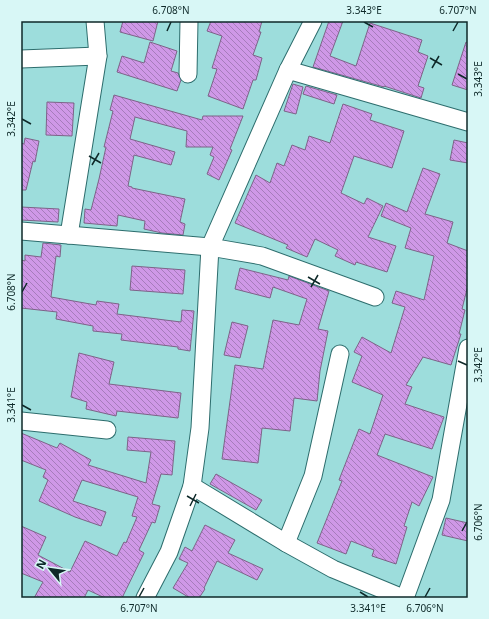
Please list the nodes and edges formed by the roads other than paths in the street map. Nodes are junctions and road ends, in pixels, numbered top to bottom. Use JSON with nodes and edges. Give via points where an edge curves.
{"nodes":[{"id":1,"x":95,"y":21,"type":"edge"},
{"id":2,"x":189,"y":21,"type":"edge"},
{"id":3,"x":313,"y":21,"type":"edge"},
{"id":4,"x":98,"y":56,"type":"junction"},
{"id":5,"x":21,"y":59,"type":"edge"},
{"id":6,"x":288,"y":70,"type":"junction"},
{"id":7,"x":188,"y":74,"type":"dead end"},
{"id":8,"x":468,"y":122,"type":"edge"},
{"id":9,"x":21,"y":231,"type":"edge"},
{"id":10,"x":69,"y":235,"type":"junction"},
{"id":11,"x":210,"y":246,"type":"junction"},
{"id":12,"x":375,"y":297,"type":"dead end"},
{"id":13,"x":468,"y":348,"type":"edge"},
{"id":14,"x":340,"y":354,"type":"dead end"},
{"id":15,"x":21,"y":421,"type":"edge"},
{"id":16,"x":107,"y":430,"type":"dead end"},
{"id":17,"x":192,"y":486,"type":"junction"},
{"id":18,"x":286,"y":543,"type":"junction"},
{"id":19,"x":145,"y":598,"type":"edge"},
{"id":20,"x":404,"y":598,"type":"edge"}],
"edges":[{"from":1,"to":4,"type":"street"},
{"from":2,"to":7,"type":"street"},
{"from":3,"to":6,"type":"street"},
{"from":4,"to":5,"type":"street"},
{"from":4,"to":10,"type":"street"},
{"from":6,"to":8,"type":"street"},
{"from":6,"to":11,"type":"street"},
{"from":9,"to":10,"type":"street"},
{"from":10,"to":11,"type":"street"},
{"from":11,"to":12,"type":"street","via":[[262,256]]},
{"from":11,"to":17,"type":"street","via":[[200,428]]},
{"from":13,"to":20,"type":"street","via":[[441,500]]},
{"from":14,"to":18,"type":"street","via":[[313,476]]},
{"from":15,"to":16,"type":"street"},
{"from":17,"to":18,"type":"street"},
{"from":17,"to":19,"type":"street","via":[[169,552]]},
{"from":18,"to":20,"type":"street","via":[[333,569]]}]}
